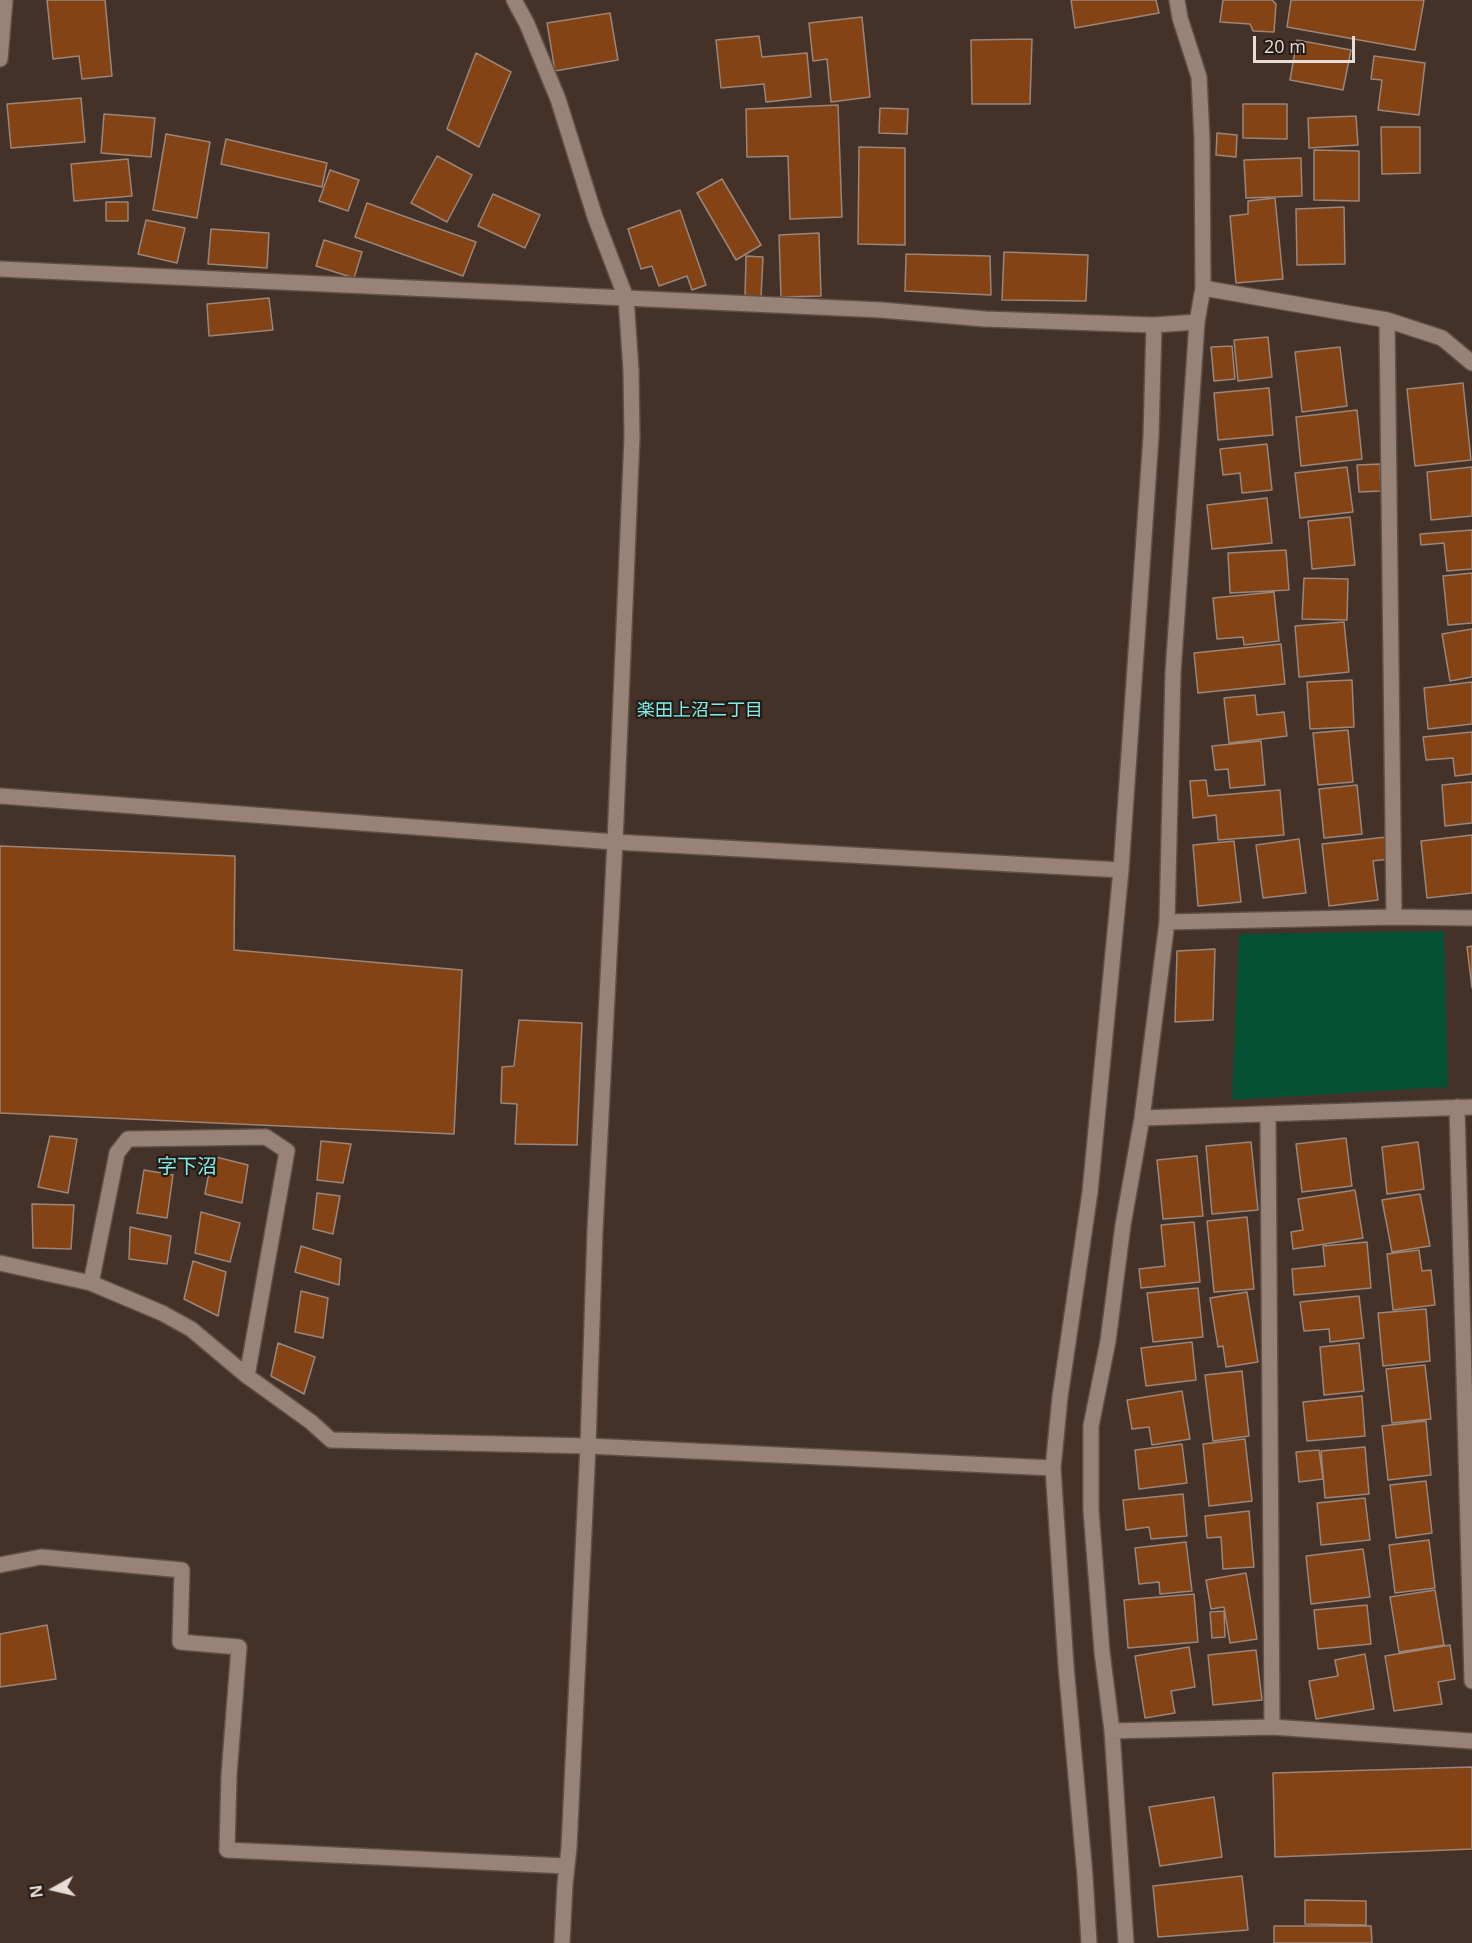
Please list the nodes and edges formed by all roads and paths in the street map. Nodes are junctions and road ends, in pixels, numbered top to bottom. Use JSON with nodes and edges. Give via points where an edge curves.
{"nodes":[{"id":1,"x":5,"y":0,"type":"edge"},
{"id":2,"x":514,"y":0,"type":"edge"},
{"id":3,"x":1177,"y":0,"type":"edge"},
{"id":4,"x":0,"y":59,"type":"edge"},
{"id":5,"x":0,"y":269,"type":"edge"},
{"id":6,"x":1203,"y":288,"type":"junction"},
{"id":7,"x":626,"y":298,"type":"junction"},
{"id":8,"x":1387,"y":320,"type":"junction"},
{"id":9,"x":1197,"y":322,"type":"junction"},
{"id":10,"x":1154,"y":326,"type":"junction"},
{"id":11,"x":1472,"y":363,"type":"edge"},
{"id":12,"x":0,"y":796,"type":"edge"},
{"id":13,"x":615,"y":842,"type":"junction"},
{"id":14,"x":1121,"y":870,"type":"junction"},
{"id":15,"x":1394,"y":917,"type":"junction"},
{"id":16,"x":1472,"y":918,"type":"edge"},
{"id":17,"x":1167,"y":922,"type":"junction"},
{"id":18,"x":1464,"y":1107,"type":"edge"},
{"id":19,"x":1268,"y":1115,"type":"junction"},
{"id":20,"x":1142,"y":1118,"type":"junction"},
{"id":21,"x":0,"y":1263,"type":"edge"},
{"id":22,"x":91,"y":1284,"type":"junction"},
{"id":23,"x":247,"y":1376,"type":"junction"},
{"id":24,"x":588,"y":1446,"type":"junction"},
{"id":25,"x":1053,"y":1468,"type":"junction"},
{"id":26,"x":0,"y":1564,"type":"edge"},
{"id":27,"x":1472,"y":1681,"type":"edge"},
{"id":28,"x":1272,"y":1727,"type":"junction"},
{"id":29,"x":1112,"y":1731,"type":"junction"},
{"id":30,"x":1472,"y":1741,"type":"edge"},
{"id":31,"x":566,"y":1866,"type":"junction"},
{"id":32,"x":562,"y":1943,"type":"edge"},
{"id":33,"x":1089,"y":1943,"type":"edge"},
{"id":34,"x":1126,"y":1943,"type":"edge"}],
"edges":[{"from":1,"to":4,"type":"street"},
{"from":2,"to":7,"type":"street","via":[[558,99]]},
{"from":3,"to":6,"type":"street","via":[[1199,76]]},
{"from":5,"to":7,"type":"street"},
{"from":6,"to":8,"type":"street"},
{"from":6,"to":9,"type":"street"},
{"from":7,"to":10,"type":"street"},
{"from":7,"to":13,"type":"street","via":[[632,437]]},
{"from":8,"to":11,"type":"street","via":[[1442,338]]},
{"from":8,"to":15,"type":"street"},
{"from":9,"to":10,"type":"street"},
{"from":9,"to":17,"type":"street","via":[[1173,673]]},
{"from":10,"to":14,"type":"street","via":[[1151,436]]},
{"from":12,"to":13,"type":"street"},
{"from":13,"to":14,"type":"street"},
{"from":13,"to":24,"type":"street"},
{"from":14,"to":25,"type":"street","via":[[1090,1192]]},
{"from":15,"to":16,"type":"street"},
{"from":15,"to":17,"type":"street"},
{"from":17,"to":20,"type":"street"},
{"from":18,"to":19,"type":"street"},
{"from":18,"to":27,"type":"street"},
{"from":19,"to":20,"type":"street"},
{"from":19,"to":28,"type":"street"},
{"from":20,"to":29,"type":"street","via":[[1091,1426],[1091,1510]]},
{"from":21,"to":22,"type":"street"},
{"from":22,"to":23,"type":"street","via":[[191,1329]]},
{"from":22,"to":23,"type":"street","via":[[117,1153],[128,1139],[266,1137],[287,1151]]},
{"from":23,"to":24,"type":"street","via":[[331,1440]]},
{"from":24,"to":25,"type":"street"},
{"from":24,"to":31,"type":"street"},
{"from":25,"to":33,"type":"street"},
{"from":26,"to":31,"type":"street","via":[[41,1557],[182,1570],[180,1642],[239,1647],[226,1850]]},
{"from":28,"to":29,"type":"street"},
{"from":28,"to":30,"type":"street"},
{"from":29,"to":34,"type":"street"},
{"from":31,"to":32,"type":"street"}]}
